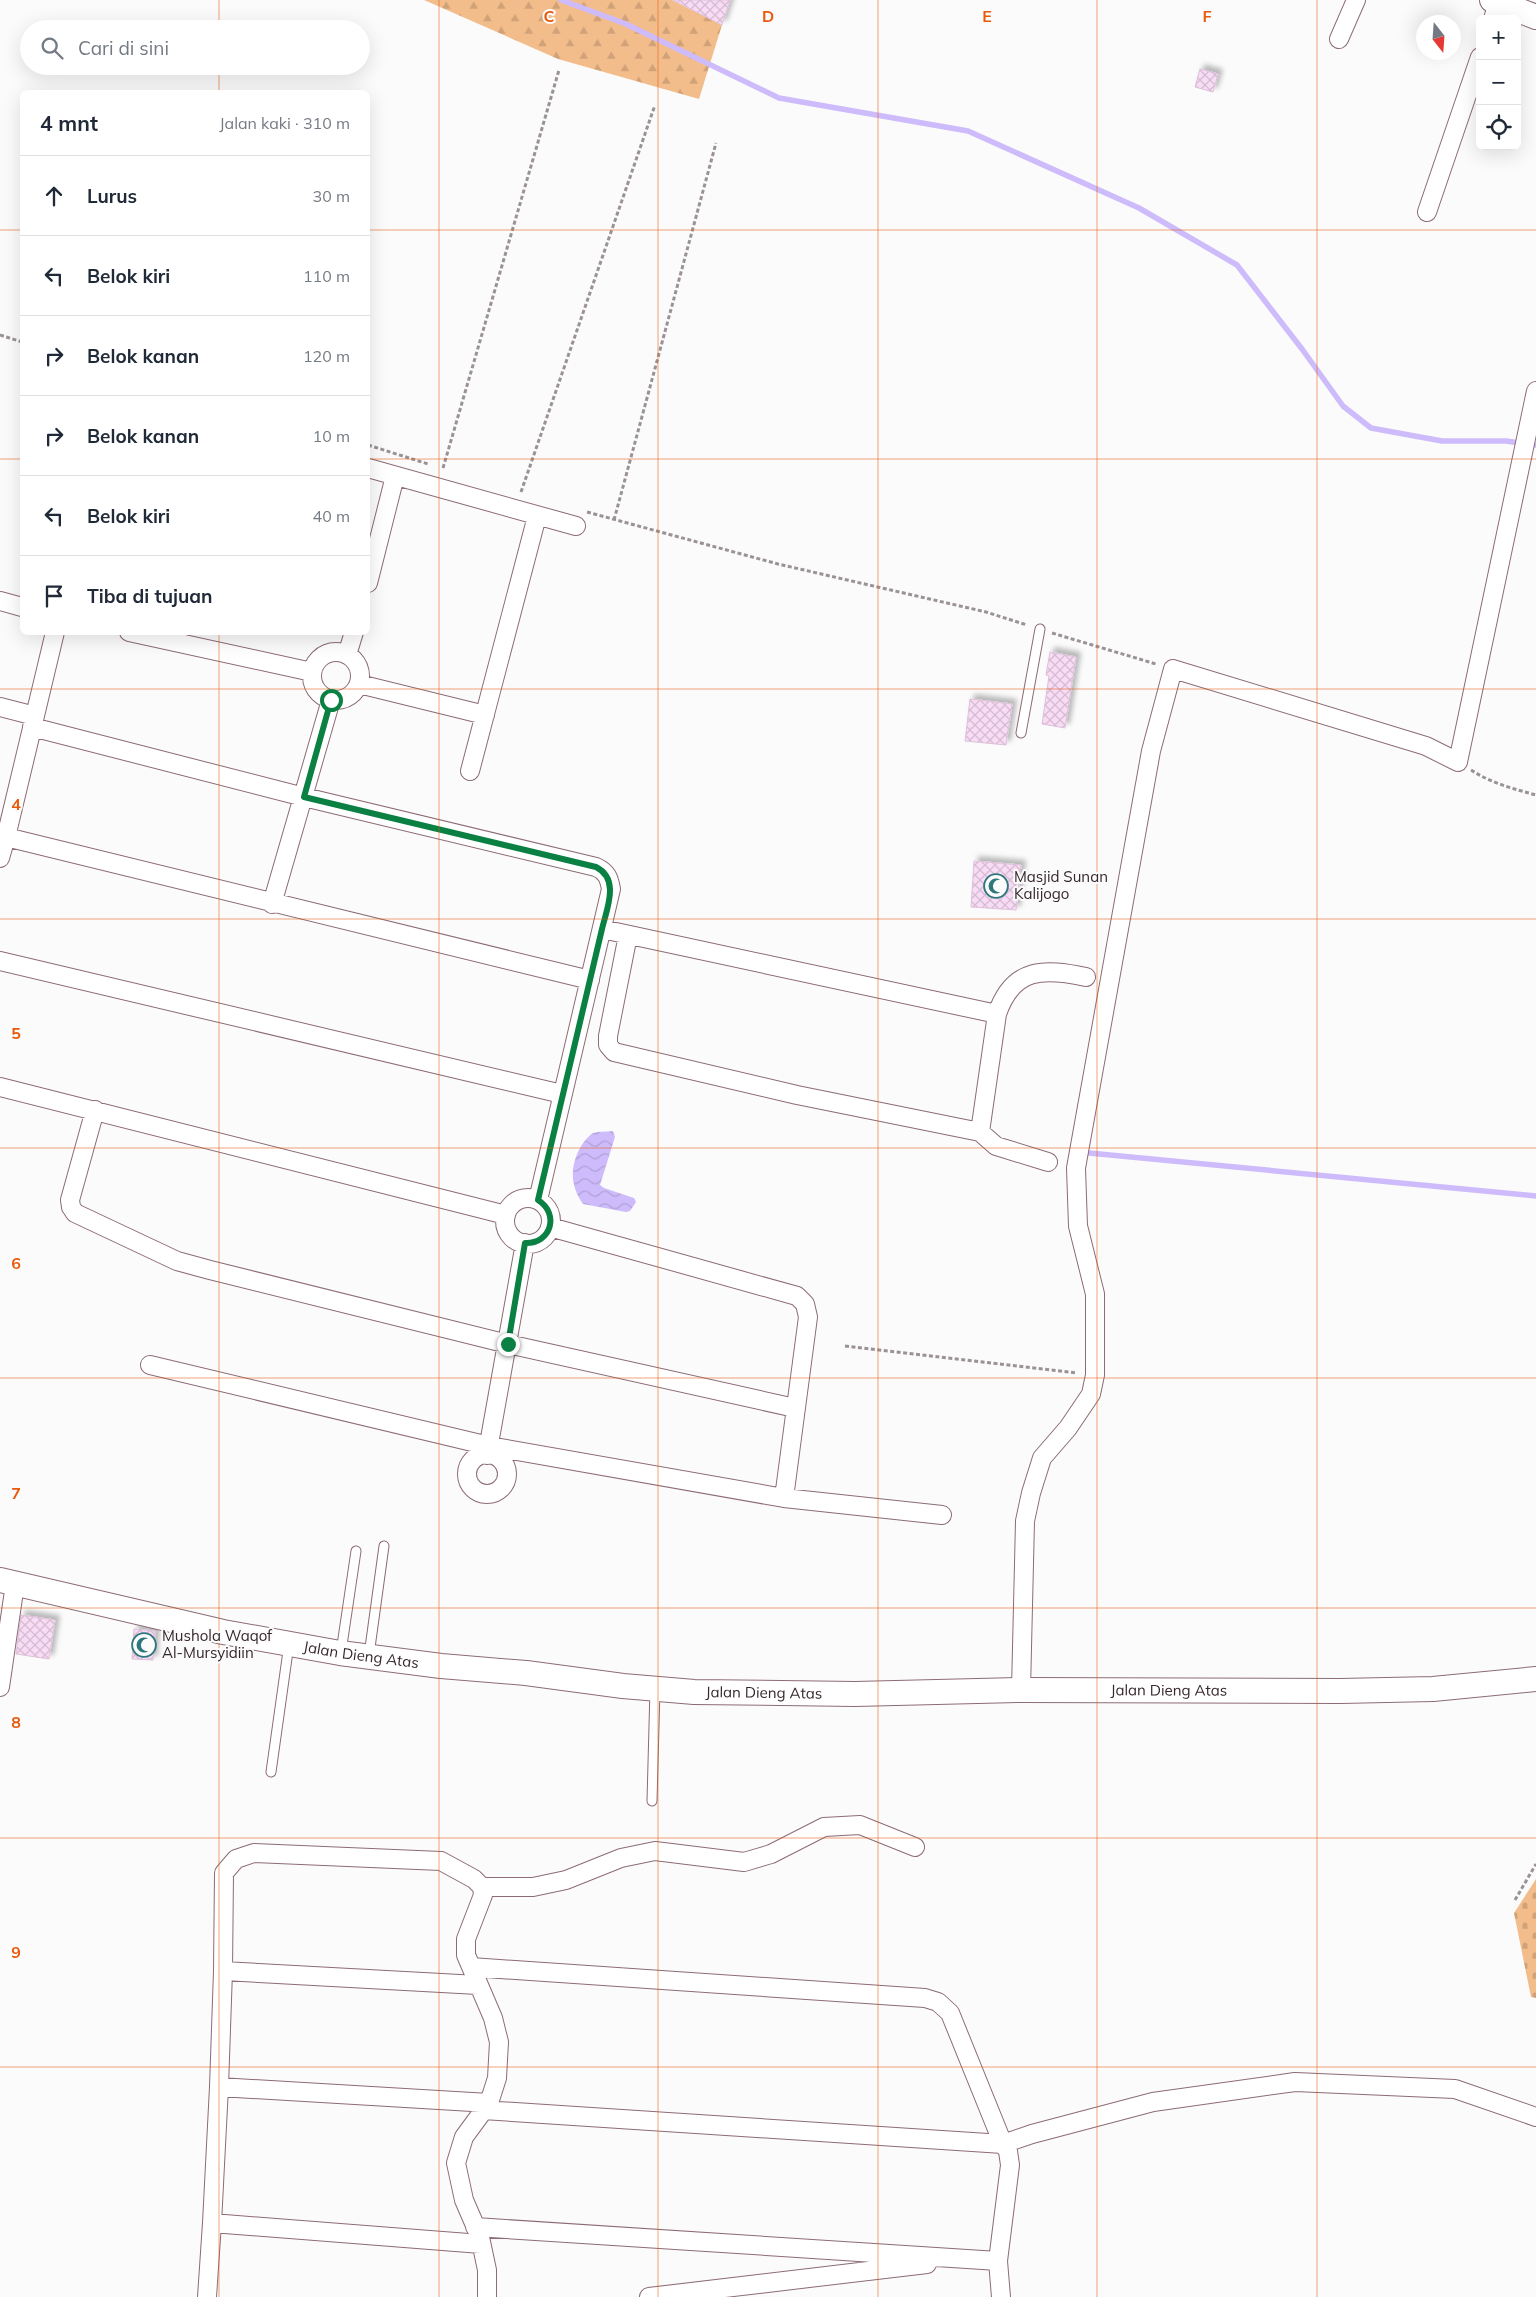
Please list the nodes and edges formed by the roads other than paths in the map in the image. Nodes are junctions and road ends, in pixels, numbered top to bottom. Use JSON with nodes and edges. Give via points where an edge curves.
{"nodes":[{"id":1,"x":1356,"y":0,"type":"edge"},
{"id":2,"x":1494,"y":7,"type":"edge"},
{"id":3,"x":1536,"y":17,"type":"edge"},
{"id":4,"x":1338,"y":40,"type":"dead end"},
{"id":5,"x":1479,"y":60,"type":"edge"},
{"id":6,"x":1428,"y":212,"type":"dead end"},
{"id":7,"x":1536,"y":391,"type":"edge"},
{"id":8,"x":370,"y":469,"type":"edge"},
{"id":9,"x":395,"y":476,"type":"junction"},
{"id":10,"x":538,"y":516,"type":"junction"},
{"id":11,"x":580,"y":518,"type":"road end"},
{"id":12,"x":370,"y":569,"type":"edge"},
{"id":13,"x":0,"y":601,"type":"edge"},
{"id":14,"x":20,"y":607,"type":"edge"},
{"id":15,"x":1040,"y":629,"type":"road end"},
{"id":16,"x":55,"y":635,"type":"edge"},
{"id":17,"x":143,"y":635,"type":"edge"},
{"id":18,"x":353,"y":635,"type":"edge"},
{"id":19,"x":347,"y":654,"type":"junction"},
{"id":20,"x":312,"y":672,"type":"junction"},
{"id":21,"x":359,"y":684,"type":"junction"},
{"id":22,"x":331,"y":700,"type":"junction"},
{"id":23,"x":0,"y":707,"type":"edge"},
{"id":24,"x":485,"y":715,"type":"junction"},
{"id":25,"x":33,"y":722,"type":"junction"},
{"id":26,"x":1021,"y":733,"type":"dead end"},
{"id":27,"x":470,"y":771,"type":"dead end"},
{"id":28,"x":304,"y":797,"type":"junction"},
{"id":29,"x":6,"y":837,"type":"junction"},
{"id":30,"x":0,"y":858,"type":"edge"},
{"id":31,"x":272,"y":904,"type":"junction"},
{"id":32,"x":602,"y":929,"type":"junction"},
{"id":33,"x":628,"y":934,"type":"junction"},
{"id":34,"x":0,"y":961,"type":"edge"},
{"id":35,"x":1086,"y":977,"type":"dead end"},
{"id":36,"x":590,"y":980,"type":"junction"},
{"id":37,"x":997,"y":1014,"type":"junction"},
{"id":38,"x":0,"y":1087,"type":"edge"},
{"id":39,"x":562,"y":1094,"type":"junction"},
{"id":40,"x":95,"y":1110,"type":"junction"},
{"id":41,"x":980,"y":1132,"type":"junction"},
{"id":42,"x":1048,"y":1162,"type":"dead end"},
{"id":43,"x":538,"y":1200,"type":"junction"},
{"id":44,"x":506,"y":1215,"type":"junction"},
{"id":45,"x":550,"y":1227,"type":"junction"},
{"id":46,"x":525,"y":1243,"type":"junction"},
{"id":47,"x":508,"y":1344,"type":"junction"},
{"id":48,"x":150,"y":1364,"type":"dead end"},
{"id":49,"x":795,"y":1408,"type":"junction"},
{"id":50,"x":488,"y":1450,"type":"junction"},
{"id":51,"x":784,"y":1498,"type":"junction"},
{"id":52,"x":942,"y":1516,"type":"dead end"},
{"id":53,"x":384,"y":1546,"type":"dead end"},
{"id":54,"x":356,"y":1551,"type":"dead end"},
{"id":55,"x":7,"y":1582,"type":"edge"},
{"id":56,"x":289,"y":1644,"type":"junction"},
{"id":57,"x":340,"y":1653,"type":"junction"},
{"id":58,"x":369,"y":1657,"type":"junction"},
{"id":59,"x":1536,"y":1679,"type":"edge"},
{"id":60,"x":0,"y":1687,"type":"edge"},
{"id":61,"x":655,"y":1689,"type":"junction"},
{"id":62,"x":1022,"y":1690,"type":"junction"},
{"id":63,"x":271,"y":1772,"type":"dead end"},
{"id":64,"x":652,"y":1801,"type":"dead end"},
{"id":65,"x":914,"y":1847,"type":"dead end"},
{"id":66,"x":482,"y":1887,"type":"junction"},
{"id":67,"x":471,"y":1967,"type":"junction"},
{"id":68,"x":223,"y":1972,"type":"junction"},
{"id":69,"x":478,"y":1985,"type":"junction"},
{"id":70,"x":219,"y":2087,"type":"junction"},
{"id":71,"x":486,"y":2107,"type":"junction"},
{"id":72,"x":1536,"y":2117,"type":"edge"},
{"id":73,"x":1003,"y":2144,"type":"junction"},
{"id":74,"x":212,"y":2223,"type":"junction"},
{"id":75,"x":476,"y":2227,"type":"junction"},
{"id":76,"x":481,"y":2244,"type":"junction"},
{"id":77,"x":970,"y":2259,"type":"junction"},
{"id":78,"x":998,"y":2261,"type":"junction"},
{"id":79,"x":207,"y":2297,"type":"edge"},
{"id":80,"x":488,"y":2297,"type":"edge"},
{"id":81,"x":649,"y":2297,"type":"edge"},
{"id":82,"x":1001,"y":2297,"type":"edge"}],
"edges":[{"from":1,"to":4,"type":"street"},
{"from":2,"to":3,"type":"street"},
{"from":5,"to":6,"type":"street"},
{"from":7,"to":62,"type":"street","via":[[1458,762],[1426,746],[1174,669],[1151,751],[1076,1168],[1078,1226],[1095,1294],[1096,1375],[1091,1394],[1042,1458],[1031,1493],[1025,1521]]},
{"from":8,"to":9,"type":"street"},
{"from":9,"to":10,"type":"street"},
{"from":9,"to":12,"type":"street"},
{"from":10,"to":11,"type":"street"},
{"from":10,"to":24,"type":"street"},
{"from":13,"to":14,"type":"street"},
{"from":15,"to":26,"type":"lane"},
{"from":16,"to":25,"type":"street"},
{"from":17,"to":20,"type":"street"},
{"from":18,"to":19,"type":"street"},
{"from":19,"to":20,"type":"street","via":[[325,655]]},
{"from":19,"to":21,"type":"street","via":[[360,671]]},
{"from":20,"to":22,"type":"street","via":[[314,687]]},
{"from":21,"to":22,"type":"street","via":[[356,691],[345,699]]},
{"from":21,"to":24,"type":"street"},
{"from":22,"to":28,"type":"street"},
{"from":23,"to":25,"type":"street"},
{"from":24,"to":27,"type":"street"},
{"from":25,"to":28,"type":"street"},
{"from":25,"to":29,"type":"street"},
{"from":28,"to":31,"type":"street"},
{"from":28,"to":32,"type":"street","via":[[596,867],[605,871],[611,889]]},
{"from":29,"to":30,"type":"street"},
{"from":29,"to":31,"type":"street"},
{"from":31,"to":36,"type":"street"},
{"from":32,"to":33,"type":"street"},
{"from":32,"to":36,"type":"street"},
{"from":33,"to":37,"type":"street"},
{"from":33,"to":41,"type":"street","via":[[608,1036],[608,1045],[614,1052],[797,1095]]},
{"from":34,"to":39,"type":"street"},
{"from":35,"to":37,"type":"street","via":[[1044,971],[1030,974],[1014,983]]},
{"from":36,"to":39,"type":"street"},
{"from":37,"to":41,"type":"street"},
{"from":38,"to":40,"type":"street"},
{"from":39,"to":43,"type":"street"},
{"from":40,"to":44,"type":"street"},
{"from":40,"to":47,"type":"street","via":[[70,1200],[75,1213],[177,1261]]},
{"from":41,"to":42,"type":"street","via":[[996,1146]]},
{"from":43,"to":44,"type":"street","via":[[522,1198]]},
{"from":43,"to":45,"type":"street","via":[[548,1208]]},
{"from":44,"to":46,"type":"street","via":[[508,1230],[518,1241]]},
{"from":45,"to":46,"type":"street","via":[[543,1238]]},
{"from":45,"to":49,"type":"street","via":[[797,1296],[808,1317]]},
{"from":46,"to":47,"type":"street"},
{"from":47,"to":49,"type":"street"},
{"from":47,"to":50,"type":"street"},
{"from":48,"to":50,"type":"street"},
{"from":49,"to":51,"type":"street"},
{"from":50,"to":51,"type":"street"},
{"from":51,"to":52,"type":"street"},
{"from":53,"to":58,"type":"lane"},
{"from":54,"to":57,"type":"lane"},
{"from":55,"to":56,"type":"street","name":"Jalan Dieng Atas"},
{"from":55,"to":60,"type":"street"},
{"from":56,"to":57,"type":"street","name":"Jalan Dieng Atas"},
{"from":56,"to":63,"type":"lane"},
{"from":57,"to":58,"type":"street","name":"Jalan Dieng Atas"},
{"from":58,"to":61,"type":"street","name":"Jalan Dieng Atas"},
{"from":59,"to":62,"type":"street","name":"Jalan Dieng Atas","via":[[1433,1689],[1340,1691]]},
{"from":61,"to":62,"type":"street","name":"Jalan Dieng Atas","via":[[792,1694]]},
{"from":61,"to":64,"type":"lane"},
{"from":65,"to":66,"type":"street","via":[[860,1825],[824,1827],[771,1854],[744,1862],[655,1851],[621,1858],[566,1880],[534,1887]]},
{"from":66,"to":67,"type":"street","via":[[483,1895],[466,1939],[466,1955]]},
{"from":66,"to":68,"type":"street","via":[[441,1861],[254,1853],[236,1859],[224,1873]]},
{"from":67,"to":69,"type":"street"},
{"from":67,"to":73,"type":"street","via":[[938,2002],[950,2014]]},
{"from":68,"to":69,"type":"street"},
{"from":68,"to":70,"type":"street"},
{"from":69,"to":71,"type":"street","via":[[493,2018],[499,2042],[496,2078]]},
{"from":70,"to":71,"type":"street"},
{"from":70,"to":74,"type":"street"},
{"from":71,"to":73,"type":"street"},
{"from":71,"to":75,"type":"street","via":[[464,2137],[456,2163],[464,2200]]},
{"from":72,"to":73,"type":"street","via":[[1455,2089],[1295,2082],[1153,2102]]},
{"from":73,"to":78,"type":"street","via":[[1008,2151],[1010,2165]]},
{"from":74,"to":76,"type":"street"},
{"from":74,"to":79,"type":"street"},
{"from":75,"to":76,"type":"street"},
{"from":75,"to":77,"type":"street"},
{"from":76,"to":80,"type":"street","via":[[487,2270]]},
{"from":77,"to":78,"type":"street"},
{"from":77,"to":81,"type":"street"},
{"from":78,"to":82,"type":"street"}]}
